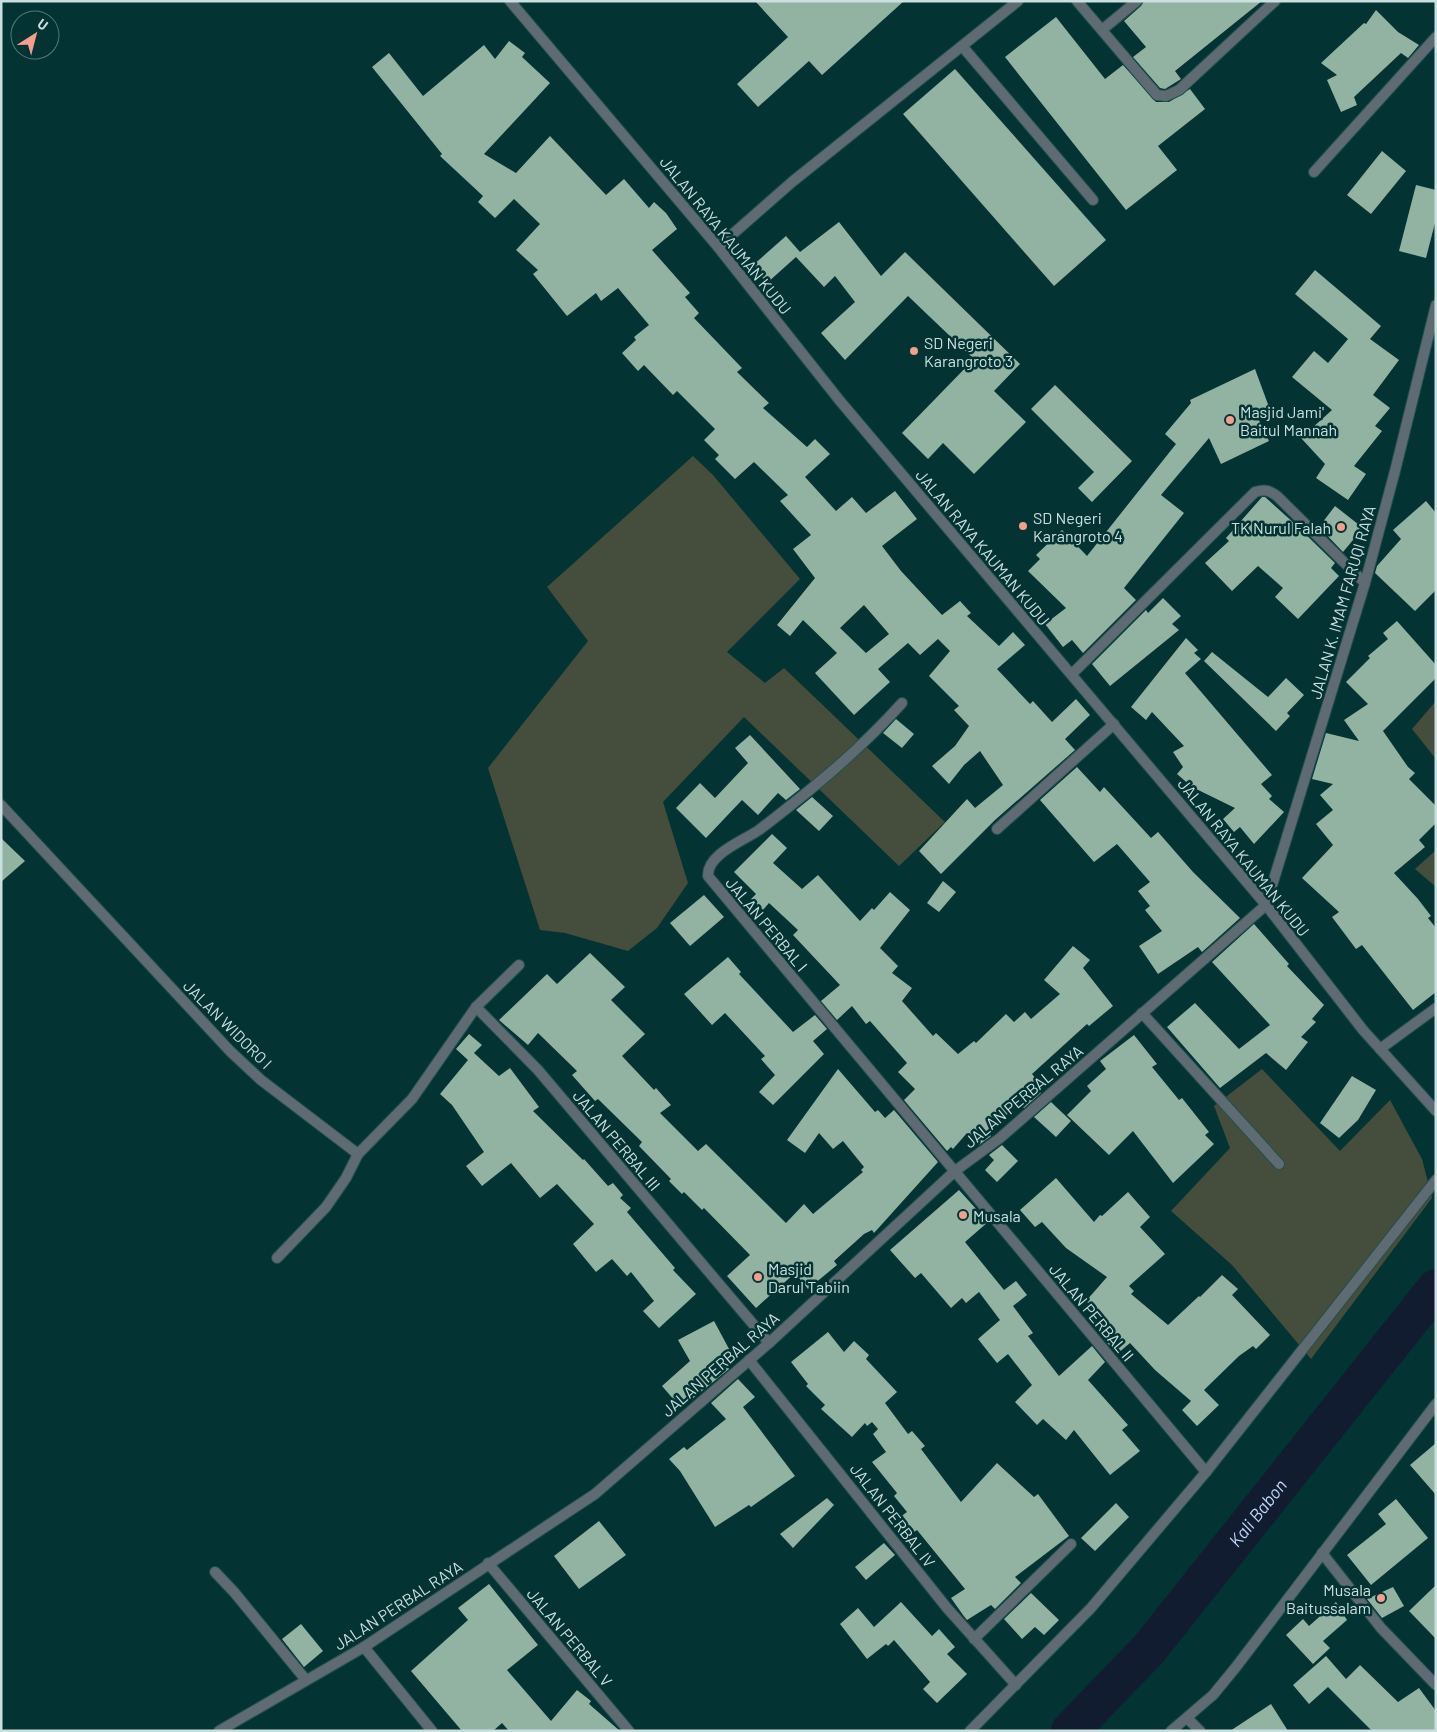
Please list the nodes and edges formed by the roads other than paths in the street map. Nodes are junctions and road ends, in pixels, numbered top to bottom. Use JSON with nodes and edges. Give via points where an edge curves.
{"nodes":[{"id":1,"x":510,"y":1,"type":"edge"},
{"id":2,"x":1018,"y":1,"type":"edge"},
{"id":3,"x":1077,"y":1,"type":"edge"},
{"id":4,"x":1137,"y":1,"type":"edge"},
{"id":5,"x":1275,"y":1,"type":"edge"},
{"id":6,"x":1103,"y":29,"type":"junction"},
{"id":7,"x":1436,"y":37,"type":"edge"},
{"id":8,"x":962,"y":46,"type":"junction"},
{"id":9,"x":1314,"y":172,"type":"dead end"},
{"id":10,"x":1092,"y":200,"type":"dead end"},
{"id":11,"x":718,"y":247,"type":"junction"},
{"id":12,"x":1436,"y":306,"type":"edge"},
{"id":13,"x":1365,"y":583,"type":"junction"},
{"id":14,"x":1072,"y":674,"type":"junction"},
{"id":15,"x":902,"y":703,"type":"dead end"},
{"id":16,"x":1114,"y":724,"type":"junction"},
{"id":17,"x":1,"y":805,"type":"edge"},
{"id":18,"x":997,"y":829,"type":"dead end"},
{"id":19,"x":1266,"y":905,"type":"junction"},
{"id":20,"x":519,"y":965,"type":"dead end"},
{"id":21,"x":476,"y":1007,"type":"junction"},
{"id":22,"x":1436,"y":1008,"type":"edge"},
{"id":23,"x":1142,"y":1012,"type":"junction"},
{"id":24,"x":1380,"y":1048,"type":"junction"},
{"id":25,"x":1436,"y":1111,"type":"edge"},
{"id":26,"x":358,"y":1154,"type":"junction"},
{"id":27,"x":1279,"y":1164,"type":"dead end"},
{"id":28,"x":955,"y":1171,"type":"junction"},
{"id":29,"x":1436,"y":1180,"type":"edge"},
{"id":30,"x":277,"y":1258,"type":"dead end"},
{"id":31,"x":769,"y":1343,"type":"junction"},
{"id":32,"x":749,"y":1360,"type":"junction"},
{"id":33,"x":1436,"y":1404,"type":"edge"},
{"id":34,"x":1206,"y":1472,"type":"junction"},
{"id":35,"x":1071,"y":1544,"type":"dead end"},
{"id":36,"x":1322,"y":1553,"type":"junction"},
{"id":37,"x":488,"y":1563,"type":"junction"},
{"id":38,"x":215,"y":1572,"type":"dead end"},
{"id":39,"x":974,"y":1638,"type":"junction"},
{"id":40,"x":364,"y":1648,"type":"junction"},
{"id":41,"x":306,"y":1680,"type":"junction"},
{"id":42,"x":1016,"y":1685,"type":"junction"},
{"id":43,"x":1436,"y":1685,"type":"edge"},
{"id":44,"x":1187,"y":1718,"type":"junction"},
{"id":45,"x":219,"y":1731,"type":"edge"},
{"id":46,"x":432,"y":1731,"type":"edge"},
{"id":47,"x":628,"y":1731,"type":"edge"},
{"id":48,"x":970,"y":1731,"type":"edge"},
{"id":49,"x":1171,"y":1731,"type":"edge"},
{"id":50,"x":1200,"y":1731,"type":"edge"}],
"edges":[{"from":1,"to":11,"type":"street","name":"JALAN RAYA KAUMAN KUDU"},
{"from":2,"to":8,"type":"street"},
{"from":3,"to":6,"type":"street"},
{"from":4,"to":6,"type":"street"},
{"from":5,"to":6,"type":"street","via":[[1180,90],[1166,96],[1157,95]]},
{"from":7,"to":9,"type":"street"},
{"from":8,"to":10,"type":"street"},
{"from":8,"to":11,"type":"street","via":[[792,182]]},
{"from":11,"to":14,"type":"street","name":"JALAN RAYA KAUMAN KUDU","via":[[840,401]]},
{"from":12,"to":13,"type":"street","name":"JALAN K. IMAM FARUQI RAYA"},
{"from":13,"to":14,"type":"street","via":[[1277,496],[1261,490],[1255,492]]},
{"from":13,"to":19,"type":"street","name":"JALAN K. IMAM FARUQI RAYA"},
{"from":14,"to":16,"type":"street","name":"JALAN RAYA KAUMAN KUDU"},
{"from":15,"to":28,"type":"street","name":"JALAN PERBAL I","via":[[850,758],[759,830],[715,858],[707,870],[708,876]]},
{"from":16,"to":18,"type":"street"},
{"from":16,"to":19,"type":"street","name":"JALAN RAYA KAUMAN KUDU"},
{"from":17,"to":26,"type":"street","name":"JALAN WIDORO I","via":[[230,1051],[261,1080]]},
{"from":19,"to":23,"type":"street","name":"JALAN PERBAL RAYA"},
{"from":19,"to":24,"type":"street","name":"JALAN RAYA KAUMAN KUDU"},
{"from":20,"to":21,"type":"street"},
{"from":21,"to":26,"type":"street","via":[[412,1099]]},
{"from":21,"to":31,"type":"street","name":"JALAN PERBAL III","via":[[538,1070]]},
{"from":22,"to":24,"type":"street"},
{"from":23,"to":27,"type":"street"},
{"from":23,"to":28,"type":"street","name":"JALAN PERBAL RAYA","via":[[1000,1138]]},
{"from":24,"to":25,"type":"street","name":"JALAN RAYA KAUMAN KUDU"},
{"from":26,"to":30,"type":"street","via":[[326,1207]]},
{"from":28,"to":31,"type":"street","name":"JALAN PERBAL RAYA"},
{"from":28,"to":34,"type":"street","name":"JALAN PERBAL II"},
{"from":29,"to":34,"type":"street"},
{"from":31,"to":32,"type":"street","name":"JALAN PERBAL RAYA"},
{"from":32,"to":37,"type":"street","name":"JALAN PERBAL RAYA","via":[[595,1494]]},
{"from":32,"to":39,"type":"street","name":"JALAN PERBAL IV"},
{"from":33,"to":36,"type":"street"},
{"from":34,"to":42,"type":"street","via":[[1091,1608]]},
{"from":35,"to":39,"type":"street"},
{"from":36,"to":43,"type":"street","via":[[1381,1628]]},
{"from":36,"to":44,"type":"street","via":[[1218,1688]]},
{"from":37,"to":40,"type":"street","name":"JALAN PERBAL RAYA"},
{"from":37,"to":47,"type":"street","name":"JALAN PERBAL V"},
{"from":38,"to":41,"type":"street"},
{"from":39,"to":42,"type":"street","name":"JALAN PERBAL IV"},
{"from":40,"to":41,"type":"street","name":"JALAN PERBAL RAYA"},
{"from":40,"to":46,"type":"street"},
{"from":41,"to":45,"type":"street","name":"JALAN PERBAL RAYA"},
{"from":42,"to":48,"type":"street"},
{"from":44,"to":49,"type":"street"},
{"from":44,"to":50,"type":"street"}]}
